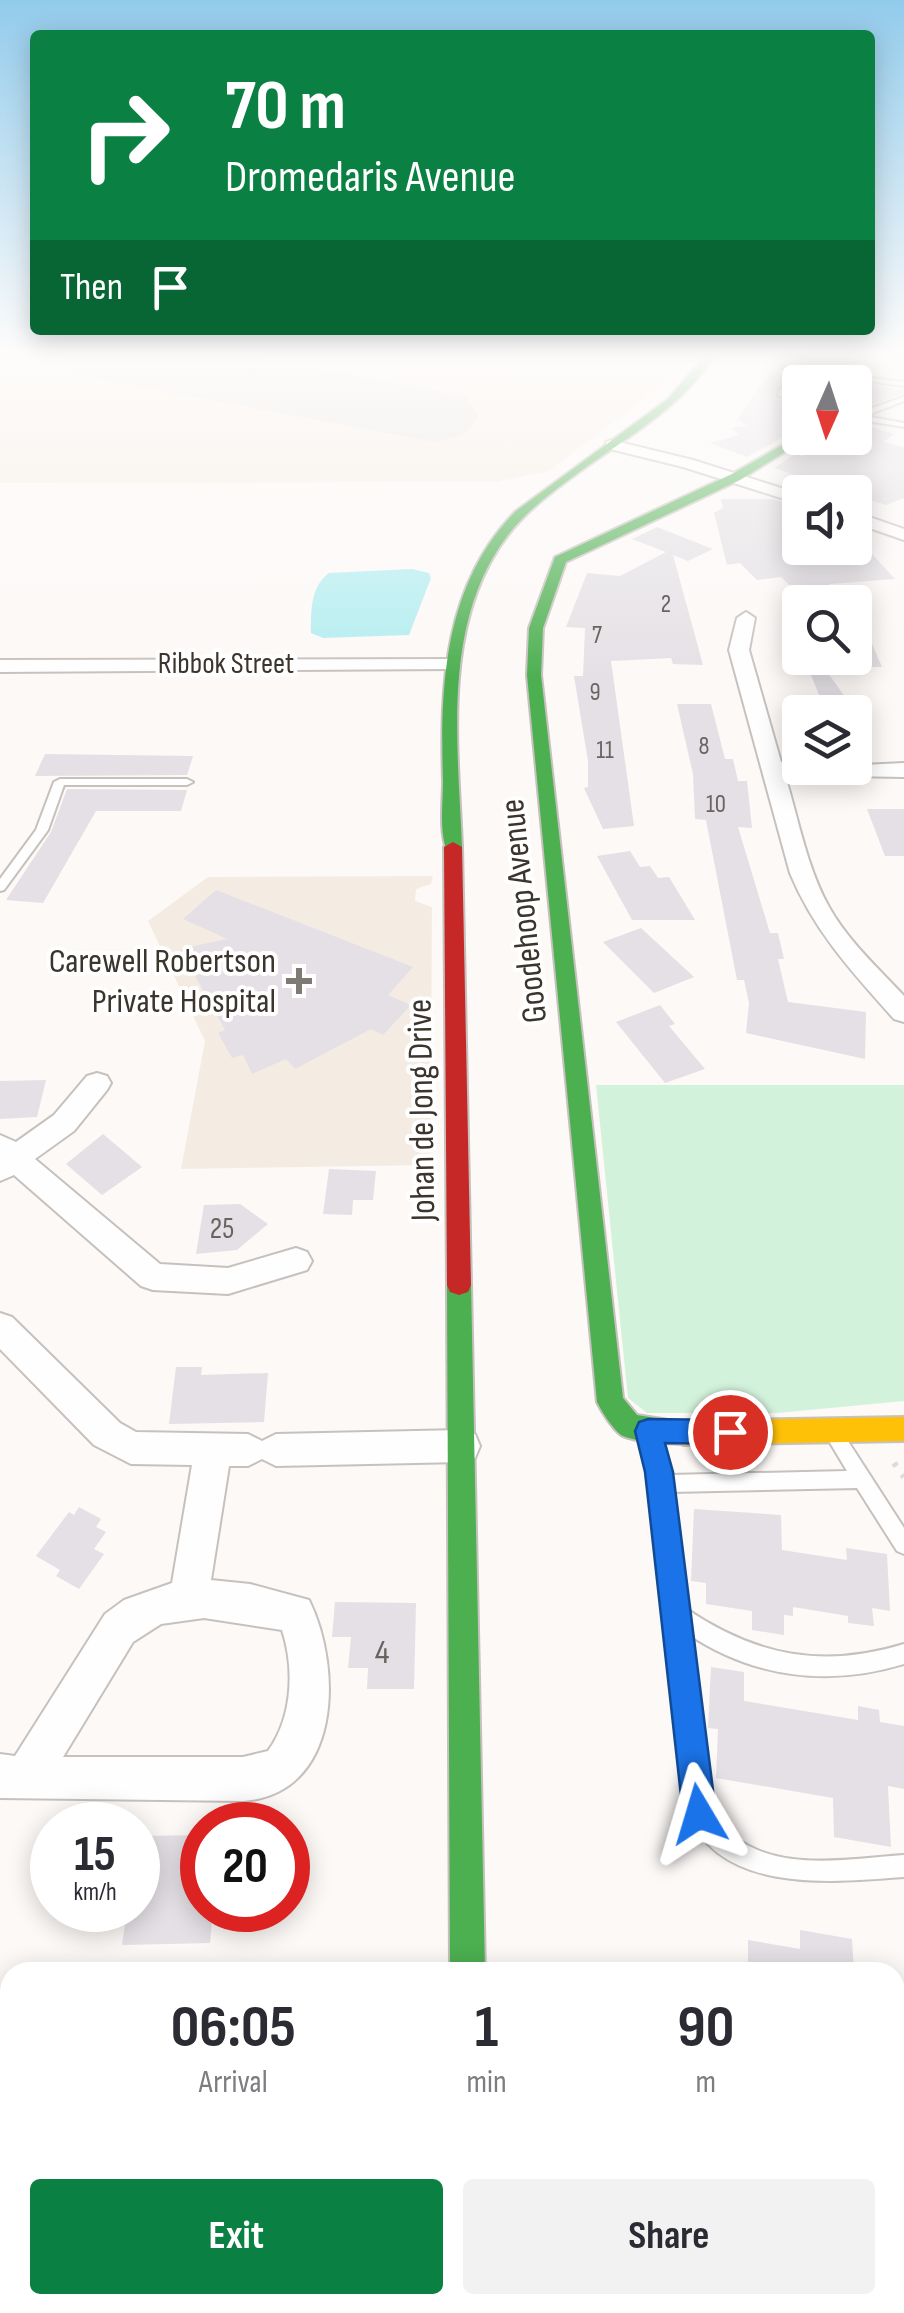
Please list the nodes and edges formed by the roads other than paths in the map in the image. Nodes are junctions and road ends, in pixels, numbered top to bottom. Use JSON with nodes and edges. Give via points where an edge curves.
{"nodes":[{"id":1,"x":582,"y":464,"type":"edge"},
{"id":2,"x":685,"y":464,"type":"edge"},
{"id":3,"x":757,"y":464,"type":"edge"},
{"id":4,"x":736,"y":477,"type":"junction"},
{"id":5,"x":782,"y":493,"type":"edge"},
{"id":6,"x":872,"y":522,"type":"edge"},
{"id":7,"x":900,"y":529,"type":"edge"},
{"id":8,"x":746,"y":618,"type":"dead end"},
{"id":9,"x":453,"y":663,"type":"junction"},
{"id":10,"x":0,"y":666,"type":"edge"},
{"id":11,"x":770,"y":768,"type":"junction"},
{"id":12,"x":904,"y":770,"type":"edge"},
{"id":13,"x":187,"y":782,"type":"dead end"},
{"id":14,"x":0,"y":887,"type":"edge"},
{"id":15,"x":904,"y":1013,"type":"edge"},
{"id":16,"x":97,"y":1083,"type":"dead end"},
{"id":17,"x":5,"y":1158,"type":"edge"},
{"id":18,"x":296,"y":1260,"type":"dead end"},
{"id":19,"x":0,"y":1326,"type":"edge"},
{"id":20,"x":904,"y":1429,"type":"edge"},
{"id":21,"x":648,"y":1431,"type":"junction"},
{"id":22,"x":834,"y":1433,"type":"junction"},
{"id":23,"x":462,"y":1446,"type":"junction"},
{"id":24,"x":246,"y":1450,"type":"junction"},
{"id":25,"x":862,"y":1479,"type":"junction"},
{"id":26,"x":660,"y":1484,"type":"junction"},
{"id":27,"x":904,"y":1545,"type":"edge"},
{"id":28,"x":189,"y":1598,"type":"junction"},
{"id":29,"x":676,"y":1614,"type":"junction"},
{"id":30,"x":904,"y":1654,"type":"edge"},
{"id":31,"x":13,"y":1777,"type":"edge"},
{"id":32,"x":904,"y":1866,"type":"edge"},
{"id":33,"x":468,"y":1962,"type":"edge"}],
"edges":[{"from":1,"to":9,"type":"street","name":"Johan de Jong Drive","via":[[547,487],[496,541],[462,605]]},
{"from":2,"to":4,"type":"street"},
{"from":3,"to":4,"type":"street","name":"Goodehoop Avenue"},
{"from":4,"to":5,"type":"street"},
{"from":4,"to":21,"type":"street","name":"Goodehoop Avenue","via":[[555,564],[536,628],[533,661],[610,1402],[618,1417]]},
{"from":6,"to":7,"type":"street"},
{"from":8,"to":11,"type":"street","via":[[740,650]]},
{"from":9,"to":10,"type":"street","name":"Ribbok Street"},
{"from":9,"to":23,"type":"street","name":"Johan de Jong Drive"},
{"from":11,"to":12,"type":"street"},
{"from":11,"to":15,"type":"street","via":[[817,908]]},
{"from":13,"to":14,"type":"lane","via":[[60,782],[42,830]]},
{"from":16,"to":17,"type":"street","via":[[64,1122]]},
{"from":17,"to":18,"type":"street","via":[[153,1277],[228,1281]]},
{"from":19,"to":24,"type":"street","via":[[118,1441],[150,1450]]},
{"from":20,"to":22,"type":"street"},
{"from":21,"to":22,"type":"street"},
{"from":21,"to":26,"type":"lane"},
{"from":22,"to":25,"type":"lane"},
{"from":23,"to":24,"type":"street"},
{"from":23,"to":33,"type":"street","name":"Johan de Jong Drive"},
{"from":24,"to":28,"type":"street"},
{"from":25,"to":26,"type":"lane"},
{"from":25,"to":27,"type":"lane"},
{"from":26,"to":29,"type":"lane"},
{"from":28,"to":31,"type":"street","via":[[135,1613],[119,1628]]},
{"from":28,"to":31,"type":"street","via":[[262,1605],[296,1614],[305,1628],[311,1676],[302,1733],[280,1768],[243,1779]]},
{"from":29,"to":30,"type":"lane","via":[[730,1649],[782,1662],[870,1666]]},
{"from":29,"to":32,"type":"lane","via":[[699,1814],[710,1831],[743,1857],[800,1872]]}]}
